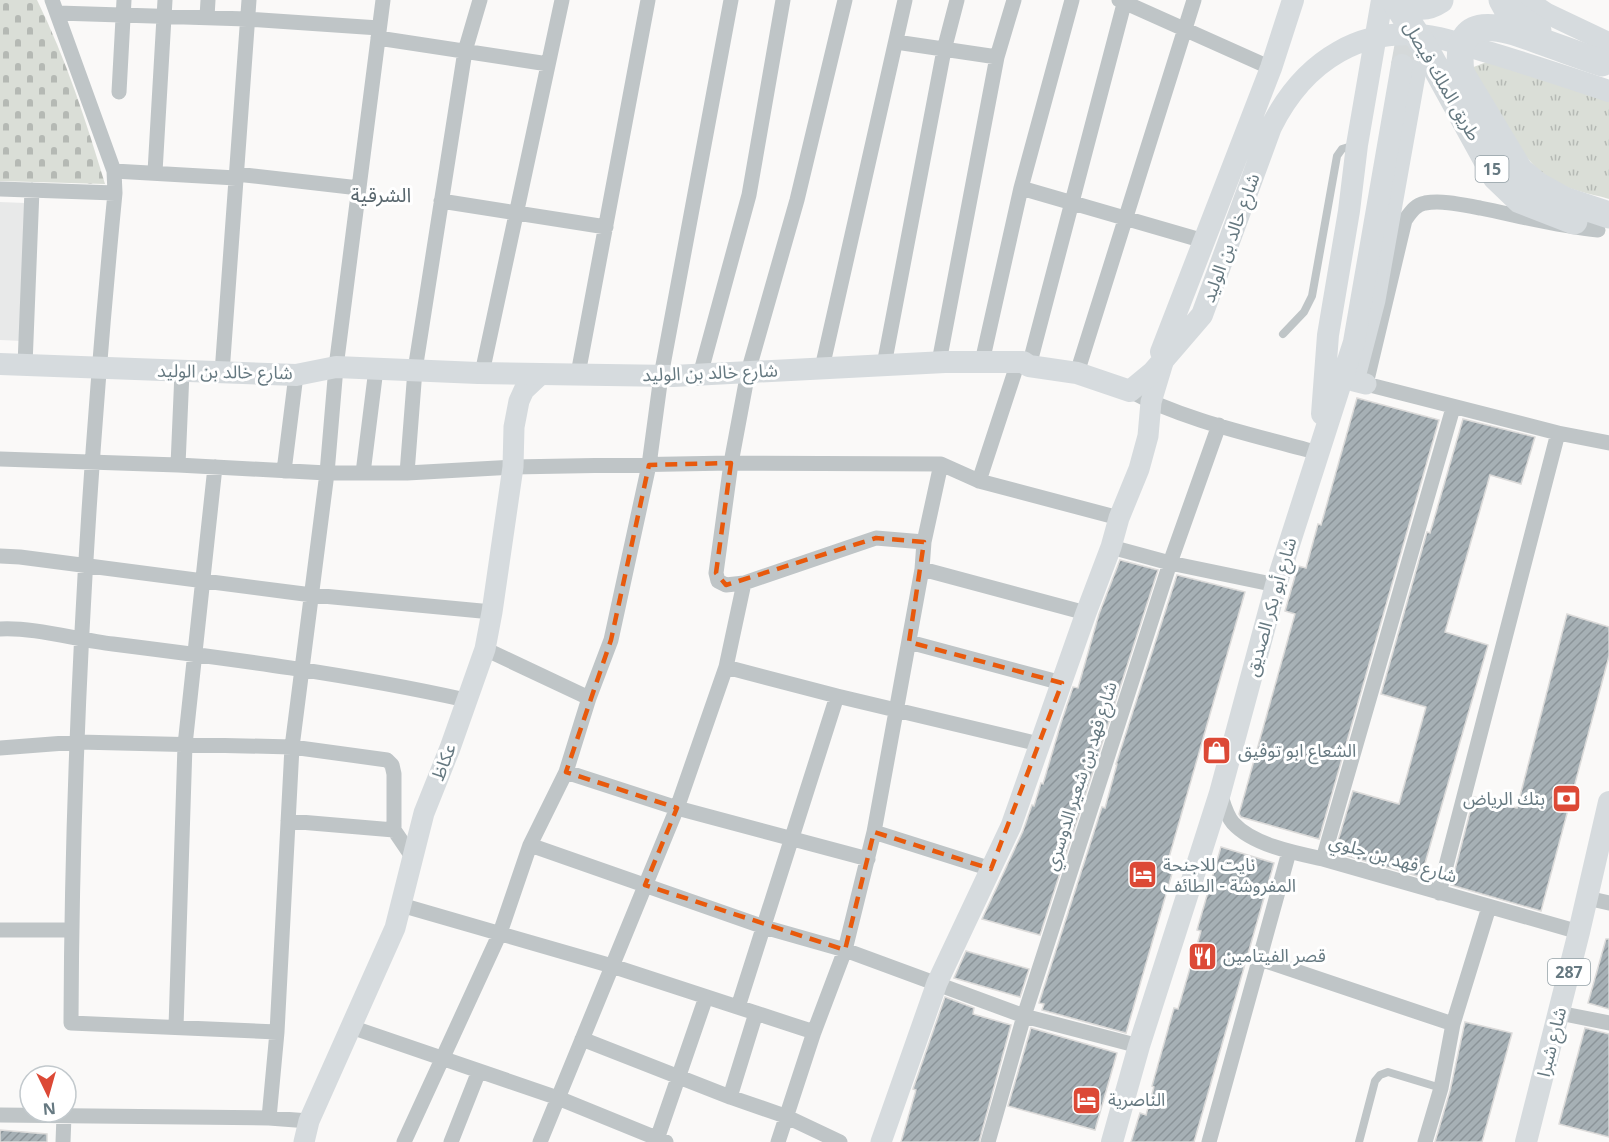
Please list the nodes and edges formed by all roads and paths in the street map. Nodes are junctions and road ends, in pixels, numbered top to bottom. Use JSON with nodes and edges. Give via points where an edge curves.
{"nodes":[{"id":1,"x":165,"y":0,"type":"edge"},
{"id":2,"x":208,"y":0,"type":"edge"},
{"id":3,"x":249,"y":0,"type":"edge"},
{"id":4,"x":383,"y":0,"type":"edge"},
{"id":5,"x":480,"y":0,"type":"edge"},
{"id":6,"x":562,"y":0,"type":"edge"},
{"id":7,"x":648,"y":0,"type":"edge"},
{"id":8,"x":731,"y":0,"type":"edge"},
{"id":9,"x":783,"y":0,"type":"edge"},
{"id":10,"x":845,"y":0,"type":"edge"},
{"id":11,"x":905,"y":0,"type":"edge"},
{"id":12,"x":957,"y":0,"type":"edge"},
{"id":13,"x":1014,"y":0,"type":"edge"},
{"id":14,"x":1072,"y":0,"type":"edge"},
{"id":15,"x":1194,"y":0,"type":"edge"},
{"id":16,"x":1293,"y":0,"type":"edge"},
{"id":17,"x":1382,"y":0,"type":"edge"},
{"id":18,"x":1394,"y":0,"type":"edge"},
{"id":19,"x":1404,"y":0,"type":"edge"},
{"id":20,"x":1440,"y":0,"type":"edge"},
{"id":21,"x":1502,"y":0,"type":"edge"},
{"id":22,"x":1527,"y":0,"type":"edge"},
{"id":23,"x":1123,"y":1,"type":"edge"},
{"id":24,"x":55,"y":6,"type":"edge"},
{"id":25,"x":124,"y":7,"type":"edge"},
{"id":26,"x":164,"y":16,"type":"junction"},
{"id":27,"x":207,"y":18,"type":"junction"},
{"id":28,"x":247,"y":19,"type":"junction"},
{"id":29,"x":1185,"y":29,"type":"junction"},
{"id":30,"x":379,"y":33,"type":"junction"},
{"id":31,"x":896,"y":42,"type":"junction"},
{"id":32,"x":944,"y":50,"type":"junction"},
{"id":33,"x":465,"y":51,"type":"junction"},
{"id":34,"x":997,"y":57,"type":"junction"},
{"id":35,"x":1607,"y":58,"type":"edge"},
{"id":36,"x":1414,"y":61,"type":"junction"},
{"id":37,"x":548,"y":64,"type":"junction"},
{"id":38,"x":1271,"y":68,"type":"junction"},
{"id":39,"x":1609,"y":91,"type":"edge"},
{"id":40,"x":119,"y":92,"type":"dead end"},
{"id":41,"x":1357,"y":145,"type":"junction"},
{"id":42,"x":114,"y":171,"type":"junction"},
{"id":43,"x":155,"y":172,"type":"junction"},
{"id":44,"x":236,"y":176,"type":"junction"},
{"id":45,"x":359,"y":188,"type":"junction"},
{"id":46,"x":1021,"y":188,"type":"junction"},
{"id":47,"x":0,"y":189,"type":"edge"},
{"id":48,"x":32,"y":190,"type":"junction"},
{"id":49,"x":115,"y":193,"type":"junction"},
{"id":50,"x":441,"y":201,"type":"junction"},
{"id":51,"x":1072,"y":203,"type":"junction"},
{"id":52,"x":516,"y":213,"type":"junction"},
{"id":53,"x":1127,"y":218,"type":"junction"},
{"id":54,"x":1605,"y":226,"type":"edge"},
{"id":55,"x":606,"y":227,"type":"junction"},
{"id":56,"x":1204,"y":241,"type":"junction"},
{"id":57,"x":1283,"y":334,"type":"dead end"},
{"id":58,"x":939,"y":362,"type":"junction"},
{"id":59,"x":982,"y":362,"type":"junction"},
{"id":60,"x":0,"y":364,"type":"edge"},
{"id":61,"x":25,"y":364,"type":"junction"},
{"id":62,"x":1023,"y":364,"type":"junction"},
{"id":63,"x":884,"y":365,"type":"junction"},
{"id":64,"x":1159,"y":365,"type":"junction"},
{"id":65,"x":98,"y":367,"type":"junction"},
{"id":66,"x":336,"y":367,"type":"junction"},
{"id":67,"x":822,"y":368,"type":"junction"},
{"id":68,"x":376,"y":369,"type":"junction"},
{"id":69,"x":415,"y":370,"type":"junction"},
{"id":70,"x":182,"y":372,"type":"junction"},
{"id":71,"x":748,"y":372,"type":"junction"},
{"id":72,"x":222,"y":373,"type":"junction"},
{"id":73,"x":482,"y":373,"type":"junction"},
{"id":74,"x":1077,"y":373,"type":"junction"},
{"id":75,"x":541,"y":374,"type":"junction"},
{"id":76,"x":578,"y":374,"type":"junction"},
{"id":77,"x":296,"y":375,"type":"junction"},
{"id":78,"x":700,"y":375,"type":"junction"},
{"id":79,"x":661,"y":376,"type":"junction"},
{"id":80,"x":1366,"y":384,"type":"junction"},
{"id":81,"x":1130,"y":391,"type":"junction"},
{"id":82,"x":1151,"y":402,"type":"junction"},
{"id":83,"x":1453,"y":408,"type":"junction"},
{"id":84,"x":1219,"y":425,"type":"junction"},
{"id":85,"x":1558,"y":433,"type":"junction"},
{"id":86,"x":1609,"y":443,"type":"edge"},
{"id":87,"x":1318,"y":453,"type":"junction"},
{"id":88,"x":0,"y":459,"type":"edge"},
{"id":89,"x":93,"y":463,"type":"junction"},
{"id":90,"x":731,"y":463,"type":"junction"},
{"id":91,"x":941,"y":464,"type":"junction"},
{"id":92,"x":178,"y":465,"type":"junction"},
{"id":93,"x":649,"y":465,"type":"junction"},
{"id":94,"x":215,"y":467,"type":"junction"},
{"id":95,"x":513,"y":467,"type":"junction"},
{"id":96,"x":284,"y":471,"type":"junction"},
{"id":97,"x":327,"y":473,"type":"junction"},
{"id":98,"x":363,"y":473,"type":"junction"},
{"id":99,"x":407,"y":473,"type":"junction"},
{"id":100,"x":979,"y":480,"type":"junction"},
{"id":101,"x":1119,"y":518,"type":"junction"},
{"id":102,"x":924,"y":542,"type":"junction"},
{"id":103,"x":1111,"y":547,"type":"junction"},
{"id":104,"x":0,"y":556,"type":"edge"},
{"id":105,"x":1170,"y":562,"type":"junction"},
{"id":106,"x":87,"y":565,"type":"junction"},
{"id":107,"x":922,"y":569,"type":"junction"},
{"id":108,"x":204,"y":580,"type":"junction"},
{"id":109,"x":744,"y":583,"type":"junction"},
{"id":110,"x":1276,"y":585,"type":"junction"},
{"id":111,"x":312,"y":595,"type":"junction"},
{"id":112,"x":492,"y":612,"type":"junction"},
{"id":113,"x":1086,"y":613,"type":"junction"},
{"id":114,"x":0,"y":629,"type":"edge"},
{"id":115,"x":82,"y":640,"type":"junction"},
{"id":116,"x":909,"y":642,"type":"junction"},
{"id":117,"x":485,"y":649,"type":"junction"},
{"id":118,"x":196,"y":654,"type":"junction"},
{"id":119,"x":726,"y":667,"type":"junction"},
{"id":120,"x":303,"y":669,"type":"junction"},
{"id":121,"x":1062,"y":683,"type":"junction"},
{"id":122,"x":837,"y":696,"type":"junction"},
{"id":123,"x":589,"y":698,"type":"junction"},
{"id":124,"x":466,"y":700,"type":"junction"},
{"id":125,"x":896,"y":710,"type":"junction"},
{"id":126,"x":78,"y":742,"type":"junction"},
{"id":127,"x":1040,"y":744,"type":"junction"},
{"id":128,"x":185,"y":745,"type":"junction"},
{"id":129,"x":292,"y":747,"type":"junction"},
{"id":130,"x":0,"y":748,"type":"edge"},
{"id":131,"x":566,"y":772,"type":"junction"},
{"id":132,"x":1220,"y":793,"type":"junction"},
{"id":133,"x":1609,"y":802,"type":"edge"},
{"id":134,"x":677,"y":808,"type":"junction"},
{"id":135,"x":288,"y":820,"type":"junction"},
{"id":136,"x":394,"y":830,"type":"junction"},
{"id":137,"x":874,"y":832,"type":"junction"},
{"id":138,"x":793,"y":840,"type":"junction"},
{"id":139,"x":530,"y":845,"type":"junction"},
{"id":140,"x":1289,"y":852,"type":"junction"},
{"id":141,"x":412,"y":858,"type":"junction"},
{"id":142,"x":868,"y":859,"type":"junction"},
{"id":143,"x":1323,"y":859,"type":"junction"},
{"id":144,"x":991,"y":869,"type":"junction"},
{"id":145,"x":645,"y":885,"type":"junction"},
{"id":146,"x":1439,"y":893,"type":"junction"},
{"id":147,"x":1587,"y":898,"type":"junction"},
{"id":148,"x":1609,"y":903,"type":"edge"},
{"id":149,"x":401,"y":905,"type":"junction"},
{"id":150,"x":1489,"y":907,"type":"junction"},
{"id":151,"x":764,"y":927,"type":"junction"},
{"id":152,"x":0,"y":930,"type":"edge"},
{"id":153,"x":71,"y":930,"type":"junction"},
{"id":154,"x":1579,"y":932,"type":"junction"},
{"id":155,"x":500,"y":933,"type":"junction"},
{"id":156,"x":846,"y":950,"type":"junction"},
{"id":157,"x":1260,"y":959,"type":"junction"},
{"id":158,"x":612,"y":966,"type":"junction"},
{"id":159,"x":937,"y":983,"type":"junction"},
{"id":160,"x":706,"y":997,"type":"junction"},
{"id":161,"x":738,"y":1007,"type":"junction"},
{"id":162,"x":756,"y":1013,"type":"junction"},
{"id":163,"x":1559,"y":1013,"type":"junction"},
{"id":164,"x":1024,"y":1017,"type":"junction"},
{"id":165,"x":1609,"y":1023,"type":"edge"},
{"id":166,"x":1453,"y":1024,"type":"junction"},
{"id":167,"x":176,"y":1027,"type":"junction"},
{"id":168,"x":351,"y":1028,"type":"junction"},
{"id":169,"x":277,"y":1032,"type":"junction"},
{"id":170,"x":814,"y":1032,"type":"junction"},
{"id":171,"x":582,"y":1039,"type":"junction"},
{"id":172,"x":1139,"y":1046,"type":"junction"},
{"id":173,"x":442,"y":1058,"type":"junction"},
{"id":174,"x":479,"y":1071,"type":"junction"},
{"id":175,"x":678,"y":1077,"type":"junction"},
{"id":176,"x":1441,"y":1088,"type":"junction"},
{"id":177,"x":730,"y":1097,"type":"junction"},
{"id":178,"x":558,"y":1098,"type":"junction"},
{"id":179,"x":0,"y":1115,"type":"edge"},
{"id":180,"x":18,"y":1115,"type":"edge"},
{"id":181,"x":78,"y":1116,"type":"edge"},
{"id":182,"x":785,"y":1116,"type":"junction"},
{"id":183,"x":269,"y":1118,"type":"junction"},
{"id":184,"x":309,"y":1121,"type":"junction"},
{"id":185,"x":64,"y":1124,"type":"edge"},
{"id":186,"x":660,"y":1141,"type":"edge"},
{"id":187,"x":63,"y":1142,"type":"edge"},
{"id":188,"x":304,"y":1142,"type":"edge"},
{"id":189,"x":404,"y":1142,"type":"edge"},
{"id":190,"x":451,"y":1142,"type":"edge"},
{"id":191,"x":540,"y":1142,"type":"edge"},
{"id":192,"x":778,"y":1142,"type":"edge"},
{"id":193,"x":840,"y":1142,"type":"edge"},
{"id":194,"x":881,"y":1142,"type":"edge"},
{"id":195,"x":988,"y":1142,"type":"edge"},
{"id":196,"x":1112,"y":1142,"type":"edge"},
{"id":197,"x":1209,"y":1142,"type":"edge"},
{"id":198,"x":1359,"y":1142,"type":"edge"},
{"id":199,"x":1425,"y":1142,"type":"edge"},
{"id":200,"x":1526,"y":1142,"type":"edge"}],
"edges":[{"from":1,"to":26,"type":"street"},
{"from":2,"to":27,"type":"street"},
{"from":3,"to":28,"type":"street"},
{"from":4,"to":30,"type":"street"},
{"from":5,"to":33,"type":"street"},
{"from":6,"to":37,"type":"street"},
{"from":7,"to":55,"type":"street"},
{"from":8,"to":79,"type":"street"},
{"from":9,"to":78,"type":"street","via":[[749,195]]},
{"from":10,"to":71,"type":"street","via":[[797,200]]},
{"from":11,"to":31,"type":"street"},
{"from":12,"to":32,"type":"street"},
{"from":13,"to":34,"type":"street"},
{"from":14,"to":46,"type":"street"},
{"from":15,"to":29,"type":"street"},
{"from":16,"to":38,"type":"main road"},
{"from":17,"to":41,"type":"main road"},
{"from":18,"to":36,"type":"highway","name":"طريق الملك فيصل"},
{"from":19,"to":20,"type":"highway","via":[[1422,7]]},
{"from":21,"to":35,"type":"highway","via":[[1507,9],[1533,28]]},
{"from":22,"to":35,"type":"street"},
{"from":23,"to":29,"type":"street"},
{"from":23,"to":51,"type":"street"},
{"from":24,"to":25,"type":"street"},
{"from":24,"to":42,"type":"street"},
{"from":25,"to":26,"type":"street"},
{"from":25,"to":40,"type":"street"},
{"from":26,"to":27,"type":"street"},
{"from":26,"to":43,"type":"street"},
{"from":27,"to":28,"type":"street"},
{"from":28,"to":30,"type":"street"},
{"from":28,"to":44,"type":"street"},
{"from":29,"to":38,"type":"street"},
{"from":29,"to":53,"type":"street"},
{"from":30,"to":33,"type":"street"},
{"from":30,"to":45,"type":"street"},
{"from":31,"to":32,"type":"street"},
{"from":31,"to":67,"type":"street"},
{"from":32,"to":34,"type":"street"},
{"from":32,"to":63,"type":"street"},
{"from":33,"to":37,"type":"street"},
{"from":33,"to":50,"type":"street"},
{"from":34,"to":58,"type":"street"},
{"from":35,"to":54,"type":"highway","via":[[1502,27],[1470,33],[1464,38],[1459,57],[1461,73],[1520,171]]},
{"from":36,"to":54,"type":"highway","name":"طريق الملك فيصل","number":"15","via":[[1496,177],[1520,201]]},
{"from":36,"to":80,"type":"street","via":[[1375,300],[1354,381]]},
{"from":36,"to":87,"type":"main road","name":"شارع أبو بكر الصديق","via":[[1354,342]]},
{"from":37,"to":52,"type":"street"},
{"from":38,"to":56,"type":"main road"},
{"from":39,"to":64,"type":"main road","name":"شارع خالد بن الوليد","via":[[1438,38],[1401,34],[1361,42],[1336,53],[1314,68],[1282,105],[1202,315]]},
{"from":41,"to":57,"type":"lane","via":[[1342,149],[1336,156],[1312,296],[1305,312]]},
{"from":41,"to":87,"type":"main road","via":[[1328,335]]},
{"from":42,"to":43,"type":"street"},
{"from":42,"to":49,"type":"street"},
{"from":43,"to":44,"type":"street"},
{"from":44,"to":45,"type":"street"},
{"from":44,"to":72,"type":"street"},
{"from":45,"to":66,"type":"street"},
{"from":46,"to":51,"type":"street"},
{"from":46,"to":59,"type":"street"},
{"from":47,"to":48,"type":"street"},
{"from":48,"to":49,"type":"street"},
{"from":48,"to":61,"type":"street"},
{"from":49,"to":65,"type":"street"},
{"from":50,"to":52,"type":"street"},
{"from":50,"to":69,"type":"street"},
{"from":51,"to":53,"type":"street"},
{"from":51,"to":62,"type":"street"},
{"from":52,"to":55,"type":"street"},
{"from":52,"to":73,"type":"street"},
{"from":53,"to":56,"type":"street"},
{"from":53,"to":74,"type":"street"},
{"from":54,"to":80,"type":"street","via":[[1563,227],[1449,203],[1415,207],[1405,220]]},
{"from":55,"to":76,"type":"street"},
{"from":56,"to":64,"type":"main road"},
{"from":58,"to":59,"type":"main road","name":"شارع خالد بن الوليد"},
{"from":58,"to":63,"type":"main road","name":"شارع خالد بن الوليد"},
{"from":59,"to":62,"type":"main road","name":"شارع خالد بن الوليد"},
{"from":60,"to":61,"type":"main road","name":"شارع خالد بن الوليد"},
{"from":61,"to":65,"type":"main road","name":"شارع خالد بن الوليد"},
{"from":62,"to":74,"type":"main road","name":"شارع خالد بن الوليد"},
{"from":62,"to":100,"type":"street"},
{"from":63,"to":67,"type":"main road","name":"شارع خالد بن الوليد"},
{"from":64,"to":81,"type":"main road","name":"شارع خالد بن الوليد"},
{"from":64,"to":82,"type":"street"},
{"from":65,"to":70,"type":"main road","name":"شارع خالد بن الوليد"},
{"from":65,"to":89,"type":"street"},
{"from":66,"to":68,"type":"main road","name":"شارع خالد بن الوليد"},
{"from":66,"to":77,"type":"main road","name":"شارع خالد بن الوليد"},
{"from":66,"to":97,"type":"street"},
{"from":67,"to":71,"type":"main road","name":"شارع خالد بن الوليد"},
{"from":68,"to":69,"type":"main road","name":"شارع خالد بن الوليد"},
{"from":68,"to":98,"type":"street"},
{"from":69,"to":73,"type":"main road","name":"شارع خالد بن الوليد"},
{"from":69,"to":99,"type":"street"},
{"from":70,"to":72,"type":"main road","name":"شارع خالد بن الوليد"},
{"from":70,"to":92,"type":"street"},
{"from":71,"to":78,"type":"main road","name":"شارع خالد بن الوليد"},
{"from":71,"to":90,"type":"street"},
{"from":72,"to":77,"type":"main road","name":"شارع خالد بن الوليد"},
{"from":73,"to":75,"type":"main road","name":"شارع خالد بن الوليد"},
{"from":74,"to":81,"type":"main road","name":"شارع خالد بن الوليد"},
{"from":75,"to":76,"type":"main road","name":"شارع خالد بن الوليد"},
{"from":75,"to":95,"type":"street","name":"عكاظ","via":[[524,390],[519,401]]},
{"from":76,"to":79,"type":"main road","name":"شارع خالد بن الوليد"},
{"from":77,"to":96,"type":"street"},
{"from":78,"to":79,"type":"main road","name":"شارع خالد بن الوليد"},
{"from":79,"to":93,"type":"street"},
{"from":80,"to":83,"type":"street"},
{"from":81,"to":82,"type":"street"},
{"from":82,"to":84,"type":"street"},
{"from":82,"to":101,"type":"street","via":[[1142,458]]},
{"from":83,"to":85,"type":"street"},
{"from":83,"to":143,"type":"street"},
{"from":84,"to":87,"type":"street"},
{"from":84,"to":105,"type":"street","name":"شارع فهد بن شعير الدوسري"},
{"from":85,"to":86,"type":"street"},
{"from":85,"to":146,"type":"street"},
{"from":87,"to":110,"type":"main road","name":"شارع أبو بكر الصديق"},
{"from":88,"to":89,"type":"street"},
{"from":89,"to":92,"type":"street"},
{"from":89,"to":106,"type":"street"},
{"from":90,"to":91,"type":"street"},
{"from":90,"to":93,"type":"street"},
{"from":90,"to":109,"type":"street","via":[[716,573],[718,581],[726,585]]},
{"from":91,"to":100,"type":"street"},
{"from":91,"to":102,"type":"street"},
{"from":92,"to":94,"type":"street"},
{"from":93,"to":95,"type":"street"},
{"from":93,"to":123,"type":"street","via":[[611,640]]},
{"from":94,"to":96,"type":"street"},
{"from":94,"to":108,"type":"street"},
{"from":95,"to":99,"type":"street"},
{"from":95,"to":112,"type":"street","name":"عكاظ"},
{"from":96,"to":97,"type":"street"},
{"from":97,"to":98,"type":"street"},
{"from":97,"to":111,"type":"street"},
{"from":98,"to":99,"type":"street"},
{"from":100,"to":101,"type":"street"},
{"from":101,"to":103,"type":"street"},
{"from":102,"to":107,"type":"street"},
{"from":102,"to":109,"type":"street","via":[[876,538]]},
{"from":103,"to":105,"type":"street"},
{"from":103,"to":113,"type":"street"},
{"from":104,"to":106,"type":"street"},
{"from":105,"to":110,"type":"street"},
{"from":105,"to":164,"type":"street","name":"شارع فهد بن شعير الدوسري"},
{"from":106,"to":108,"type":"street"},
{"from":106,"to":115,"type":"street"},
{"from":107,"to":113,"type":"street"},
{"from":107,"to":116,"type":"street"},
{"from":108,"to":111,"type":"street"},
{"from":108,"to":118,"type":"street"},
{"from":109,"to":119,"type":"street"},
{"from":110,"to":132,"type":"main road","name":"شارع أبو بكر الصديق"},
{"from":111,"to":112,"type":"street"},
{"from":111,"to":120,"type":"street"},
{"from":112,"to":117,"type":"street","name":"عكاظ"},
{"from":113,"to":121,"type":"street"},
{"from":114,"to":115,"type":"street"},
{"from":115,"to":118,"type":"street"},
{"from":115,"to":126,"type":"street"},
{"from":116,"to":121,"type":"street"},
{"from":116,"to":125,"type":"street"},
{"from":117,"to":123,"type":"street"},
{"from":117,"to":124,"type":"street","name":"عكاظ"},
{"from":118,"to":120,"type":"street"},
{"from":118,"to":128,"type":"street"},
{"from":119,"to":122,"type":"street"},
{"from":119,"to":134,"type":"street"},
{"from":120,"to":124,"type":"street"},
{"from":120,"to":129,"type":"street"},
{"from":121,"to":127,"type":"street"},
{"from":122,"to":125,"type":"street"},
{"from":122,"to":138,"type":"street"},
{"from":123,"to":131,"type":"street"},
{"from":124,"to":141,"type":"street","name":"عكاظ","via":[[424,813]]},
{"from":125,"to":127,"type":"street"},
{"from":125,"to":137,"type":"street"},
{"from":126,"to":128,"type":"street"},
{"from":126,"to":130,"type":"street"},
{"from":126,"to":153,"type":"street"},
{"from":127,"to":144,"type":"street"},
{"from":128,"to":129,"type":"street"},
{"from":128,"to":167,"type":"street"},
{"from":129,"to":135,"type":"street"},
{"from":129,"to":136,"type":"street","via":[[387,760],[394,774]]},
{"from":131,"to":134,"type":"street"},
{"from":131,"to":139,"type":"street"},
{"from":132,"to":140,"type":"street","name":"شارع فهد بن جلوي","via":[[1231,821],[1246,835]]},
{"from":132,"to":172,"type":"main road","name":"شارع أبو بكر الصديق"},
{"from":133,"to":147,"type":"main road","name":"شارع شبرا","number":"287"},
{"from":134,"to":138,"type":"street"},
{"from":134,"to":145,"type":"street"},
{"from":135,"to":136,"type":"street"},
{"from":135,"to":169,"type":"street"},
{"from":136,"to":141,"type":"street"},
{"from":137,"to":142,"type":"street"},
{"from":137,"to":144,"type":"street"},
{"from":138,"to":142,"type":"street"},
{"from":138,"to":151,"type":"street"},
{"from":139,"to":145,"type":"street"},
{"from":139,"to":155,"type":"street"},
{"from":140,"to":143,"type":"street","name":"شارع فهد بن جلوي"},
{"from":140,"to":157,"type":"street"},
{"from":141,"to":149,"type":"street","name":"عكاظ"},
{"from":142,"to":156,"type":"street"},
{"from":143,"to":146,"type":"street","name":"شارع فهد بن جلوي"},
{"from":144,"to":159,"type":"street"},
{"from":145,"to":151,"type":"street"},
{"from":145,"to":158,"type":"street"},
{"from":146,"to":150,"type":"street","name":"شارع فهد بن جلوي"},
{"from":147,"to":148,"type":"street"},
{"from":147,"to":154,"type":"main road","name":"شارع شبرا","number":"287"},
{"from":149,"to":155,"type":"street"},
{"from":149,"to":168,"type":"street","name":"عكاظ","via":[[395,928]]},
{"from":150,"to":154,"type":"street","name":"شارع فهد بن جلوي"},
{"from":150,"to":166,"type":"street"},
{"from":151,"to":156,"type":"street"},
{"from":151,"to":161,"type":"street"},
{"from":152,"to":153,"type":"street"},
{"from":153,"to":167,"type":"street","via":[[71,1023]]},
{"from":154,"to":163,"type":"main road","name":"شارع شبرا","number":"287"},
{"from":155,"to":158,"type":"street"},
{"from":155,"to":173,"type":"street"},
{"from":156,"to":159,"type":"street"},
{"from":156,"to":170,"type":"street"},
{"from":157,"to":166,"type":"street"},
{"from":157,"to":197,"type":"street"},
{"from":158,"to":160,"type":"street"},
{"from":158,"to":171,"type":"street"},
{"from":159,"to":164,"type":"street"},
{"from":159,"to":194,"type":"street"},
{"from":160,"to":161,"type":"street"},
{"from":160,"to":175,"type":"street"},
{"from":161,"to":162,"type":"street"},
{"from":162,"to":170,"type":"street"},
{"from":162,"to":177,"type":"street"},
{"from":163,"to":165,"type":"street"},
{"from":163,"to":200,"type":"main road","name":"شارع شبرا","number":"287"},
{"from":164,"to":172,"type":"street"},
{"from":164,"to":195,"type":"street","name":"شارع فهد بن شعير الدوسري"},
{"from":166,"to":176,"type":"street"},
{"from":167,"to":169,"type":"street"},
{"from":168,"to":173,"type":"street"},
{"from":168,"to":184,"type":"street","name":"عكاظ"},
{"from":169,"to":183,"type":"street"},
{"from":170,"to":182,"type":"street"},
{"from":171,"to":175,"type":"street"},
{"from":171,"to":178,"type":"street"},
{"from":172,"to":196,"type":"main road","name":"شارع أبو بكر الصديق"},
{"from":173,"to":174,"type":"street"},
{"from":173,"to":189,"type":"street"},
{"from":174,"to":178,"type":"street"},
{"from":174,"to":190,"type":"street"},
{"from":175,"to":177,"type":"street"},
{"from":175,"to":186,"type":"street"},
{"from":176,"to":198,"type":"lane","via":[[1388,1072],[1380,1075]]},
{"from":176,"to":199,"type":"street"},
{"from":177,"to":182,"type":"street"},
{"from":178,"to":186,"type":"street"},
{"from":178,"to":191,"type":"street"},
{"from":179,"to":180,"type":"street"},
{"from":181,"to":183,"type":"street"},
{"from":182,"to":192,"type":"street"},
{"from":182,"to":193,"type":"street"},
{"from":183,"to":184,"type":"street"},
{"from":184,"to":188,"type":"street","name":"عكاظ"},
{"from":185,"to":187,"type":"street"}]}
